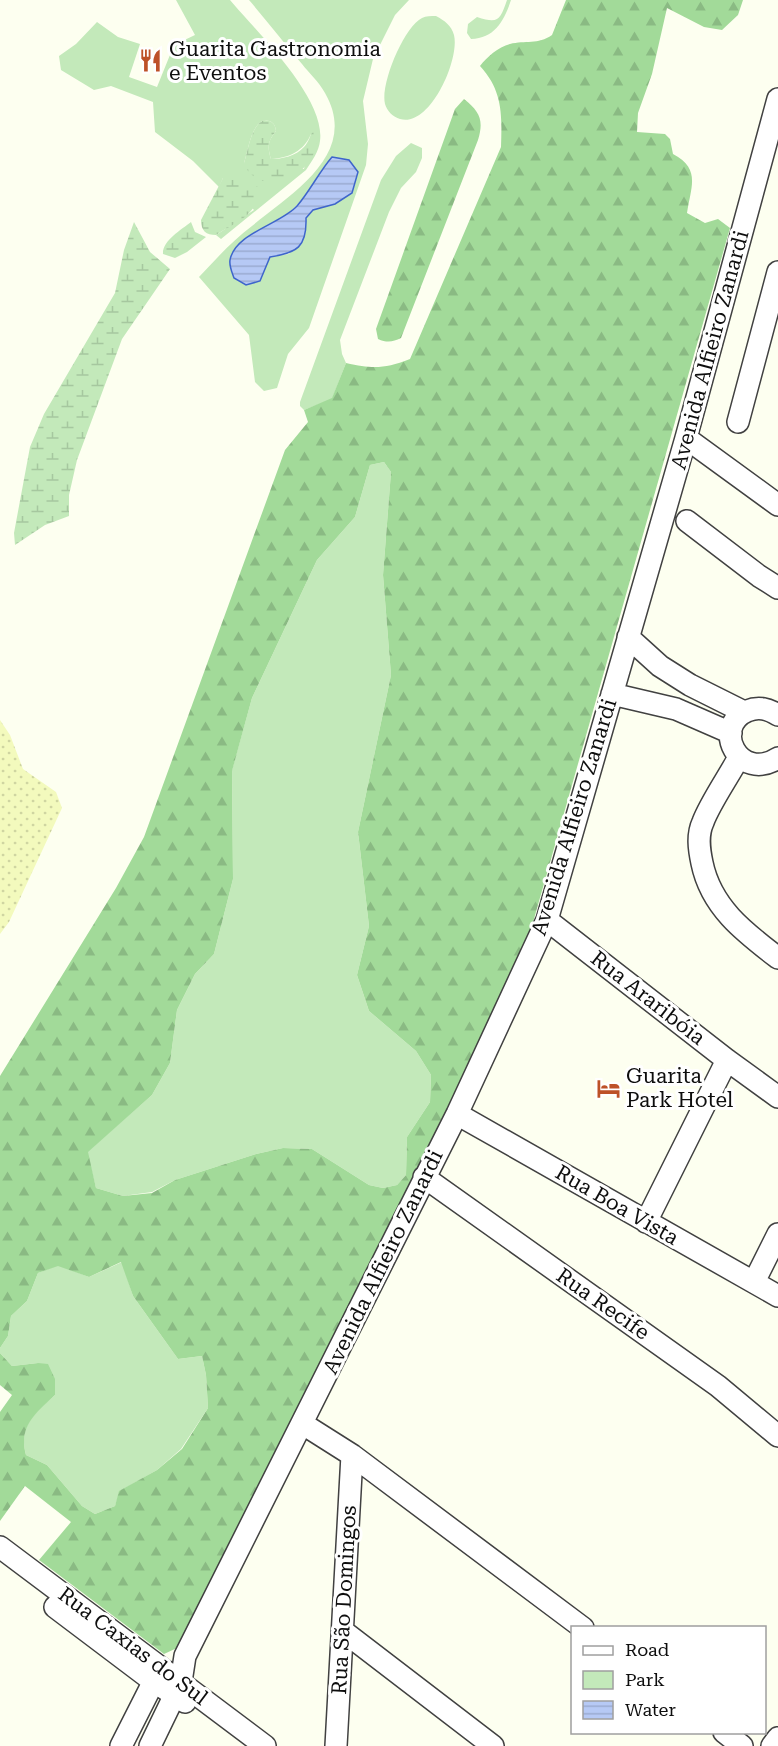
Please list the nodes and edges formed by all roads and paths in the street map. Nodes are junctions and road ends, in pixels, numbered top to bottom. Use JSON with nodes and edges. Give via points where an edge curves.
{"nodes":[{"id":1,"x":778,"y":99,"type":"edge"},
{"id":2,"x":778,"y":272,"type":"edge"},
{"id":3,"x":738,"y":422,"type":"dead end"},
{"id":4,"x":686,"y":438,"type":"junction"},
{"id":5,"x":778,"y":505,"type":"edge"},
{"id":6,"x":687,"y":521,"type":"dead end"},
{"id":7,"x":778,"y":588,"type":"edge"},
{"id":8,"x":628,"y":637,"type":"junction"},
{"id":9,"x":612,"y":694,"type":"junction"},
{"id":10,"x":744,"y":712,"type":"junction"},
{"id":11,"x":778,"y":715,"type":"edge"},
{"id":12,"x":731,"y":733,"type":"junction"},
{"id":13,"x":739,"y":757,"type":"junction"},
{"id":14,"x":778,"y":758,"type":"edge"},
{"id":15,"x":547,"y":920,"type":"junction"},
{"id":16,"x":778,"y":958,"type":"edge"},
{"id":17,"x":727,"y":1060,"type":"junction"},
{"id":18,"x":778,"y":1097,"type":"edge"},
{"id":19,"x":457,"y":1114,"type":"junction"},
{"id":20,"x":424,"y":1178,"type":"junction"},
{"id":21,"x":646,"y":1222,"type":"junction"},
{"id":22,"x":778,"y":1234,"type":"edge"},
{"id":23,"x":754,"y":1282,"type":"junction"},
{"id":24,"x":778,"y":1296,"type":"edge"},
{"id":25,"x":303,"y":1424,"type":"junction"},
{"id":26,"x":778,"y":1436,"type":"edge"},
{"id":27,"x":352,"y":1455,"type":"junction"},
{"id":28,"x":0,"y":1547,"type":"edge"},
{"id":29,"x":0,"y":1565,"type":"edge"},
{"id":30,"x":580,"y":1626,"type":"edge"},
{"id":31,"x":343,"y":1631,"type":"junction"},
{"id":32,"x":185,"y":1656,"type":"junction"},
{"id":33,"x":157,"y":1674,"type":"junction"},
{"id":34,"x":178,"y":1689,"type":"junction"},
{"id":35,"x":727,"y":1734,"type":"edge"},
{"id":36,"x":778,"y":1738,"type":"edge"},
{"id":37,"x":121,"y":1746,"type":"edge"},
{"id":38,"x":150,"y":1746,"type":"edge"},
{"id":39,"x":245,"y":1746,"type":"edge"},
{"id":40,"x":265,"y":1746,"type":"edge"},
{"id":41,"x":336,"y":1746,"type":"edge"},
{"id":42,"x":493,"y":1746,"type":"edge"},
{"id":43,"x":742,"y":1746,"type":"edge"},
{"id":44,"x":772,"y":1746,"type":"edge"}],
"edges":[{"from":1,"to":4,"type":"street","name":"Avenida Alfieiro Zanardi"},
{"from":2,"to":3,"type":"street"},
{"from":4,"to":5,"type":"street"},
{"from":4,"to":8,"type":"street","name":"Avenida Alfieiro Zanardi"},
{"from":6,"to":7,"type":"street"},
{"from":8,"to":9,"type":"street","name":"Avenida Alfieiro Zanardi"},
{"from":8,"to":10,"type":"street","via":[[660,666]]},
{"from":9,"to":12,"type":"street","via":[[676,709]]},
{"from":9,"to":15,"type":"street","name":"Avenida Alfieiro Zanardi"},
{"from":10,"to":11,"type":"street","via":[[761,708]]},
{"from":10,"to":12,"type":"street"},
{"from":12,"to":13,"type":"street"},
{"from":13,"to":14,"type":"street","via":[[755,765]]},
{"from":13,"to":16,"type":"street","via":[[702,822],[698,846],[705,880],[722,909]]},
{"from":15,"to":17,"type":"street","name":"Rua Araribóia"},
{"from":15,"to":19,"type":"street","name":"Avenida Alfieiro Zanardi"},
{"from":17,"to":18,"type":"street","name":"Rua Araribóia"},
{"from":17,"to":21,"type":"street"},
{"from":19,"to":20,"type":"street","name":"Avenida Alfieiro Zanardi"},
{"from":19,"to":21,"type":"street","name":"Rua Boa Vista"},
{"from":20,"to":25,"type":"street","name":"Avenida Alfieiro Zanardi"},
{"from":20,"to":26,"type":"street","name":"Rua Recife","via":[[718,1386]]},
{"from":21,"to":23,"type":"street","name":"Rua Boa Vista"},
{"from":22,"to":23,"type":"street"},
{"from":23,"to":24,"type":"street","name":"Rua Boa Vista"},
{"from":25,"to":27,"type":"street"},
{"from":25,"to":32,"type":"street","name":"Avenida Alfieiro Zanardi"},
{"from":27,"to":30,"type":"street"},
{"from":27,"to":31,"type":"street","name":"Rua São Domingos"},
{"from":28,"to":33,"type":"street","name":"Rua Caxias do Sul"},
{"from":29,"to":33,"type":"street","name":"Rua Caxias do Sul"},
{"from":31,"to":41,"type":"street","name":"Rua São Domingos"},
{"from":31,"to":42,"type":"street"},
{"from":32,"to":33,"type":"street"},
{"from":32,"to":34,"type":"street","name":"Avenida Alfieiro Zanardi"},
{"from":33,"to":34,"type":"street","name":"Rua Caxias do Sul"},
{"from":33,"to":37,"type":"street"},
{"from":34,"to":38,"type":"street","name":"Avenida Alfieiro Zanardi"},
{"from":34,"to":39,"type":"street","name":"Rua Caxias do Sul"},
{"from":34,"to":40,"type":"street","name":"Rua Caxias do Sul"},
{"from":35,"to":43,"type":"street"},
{"from":36,"to":44,"type":"street"}]}
